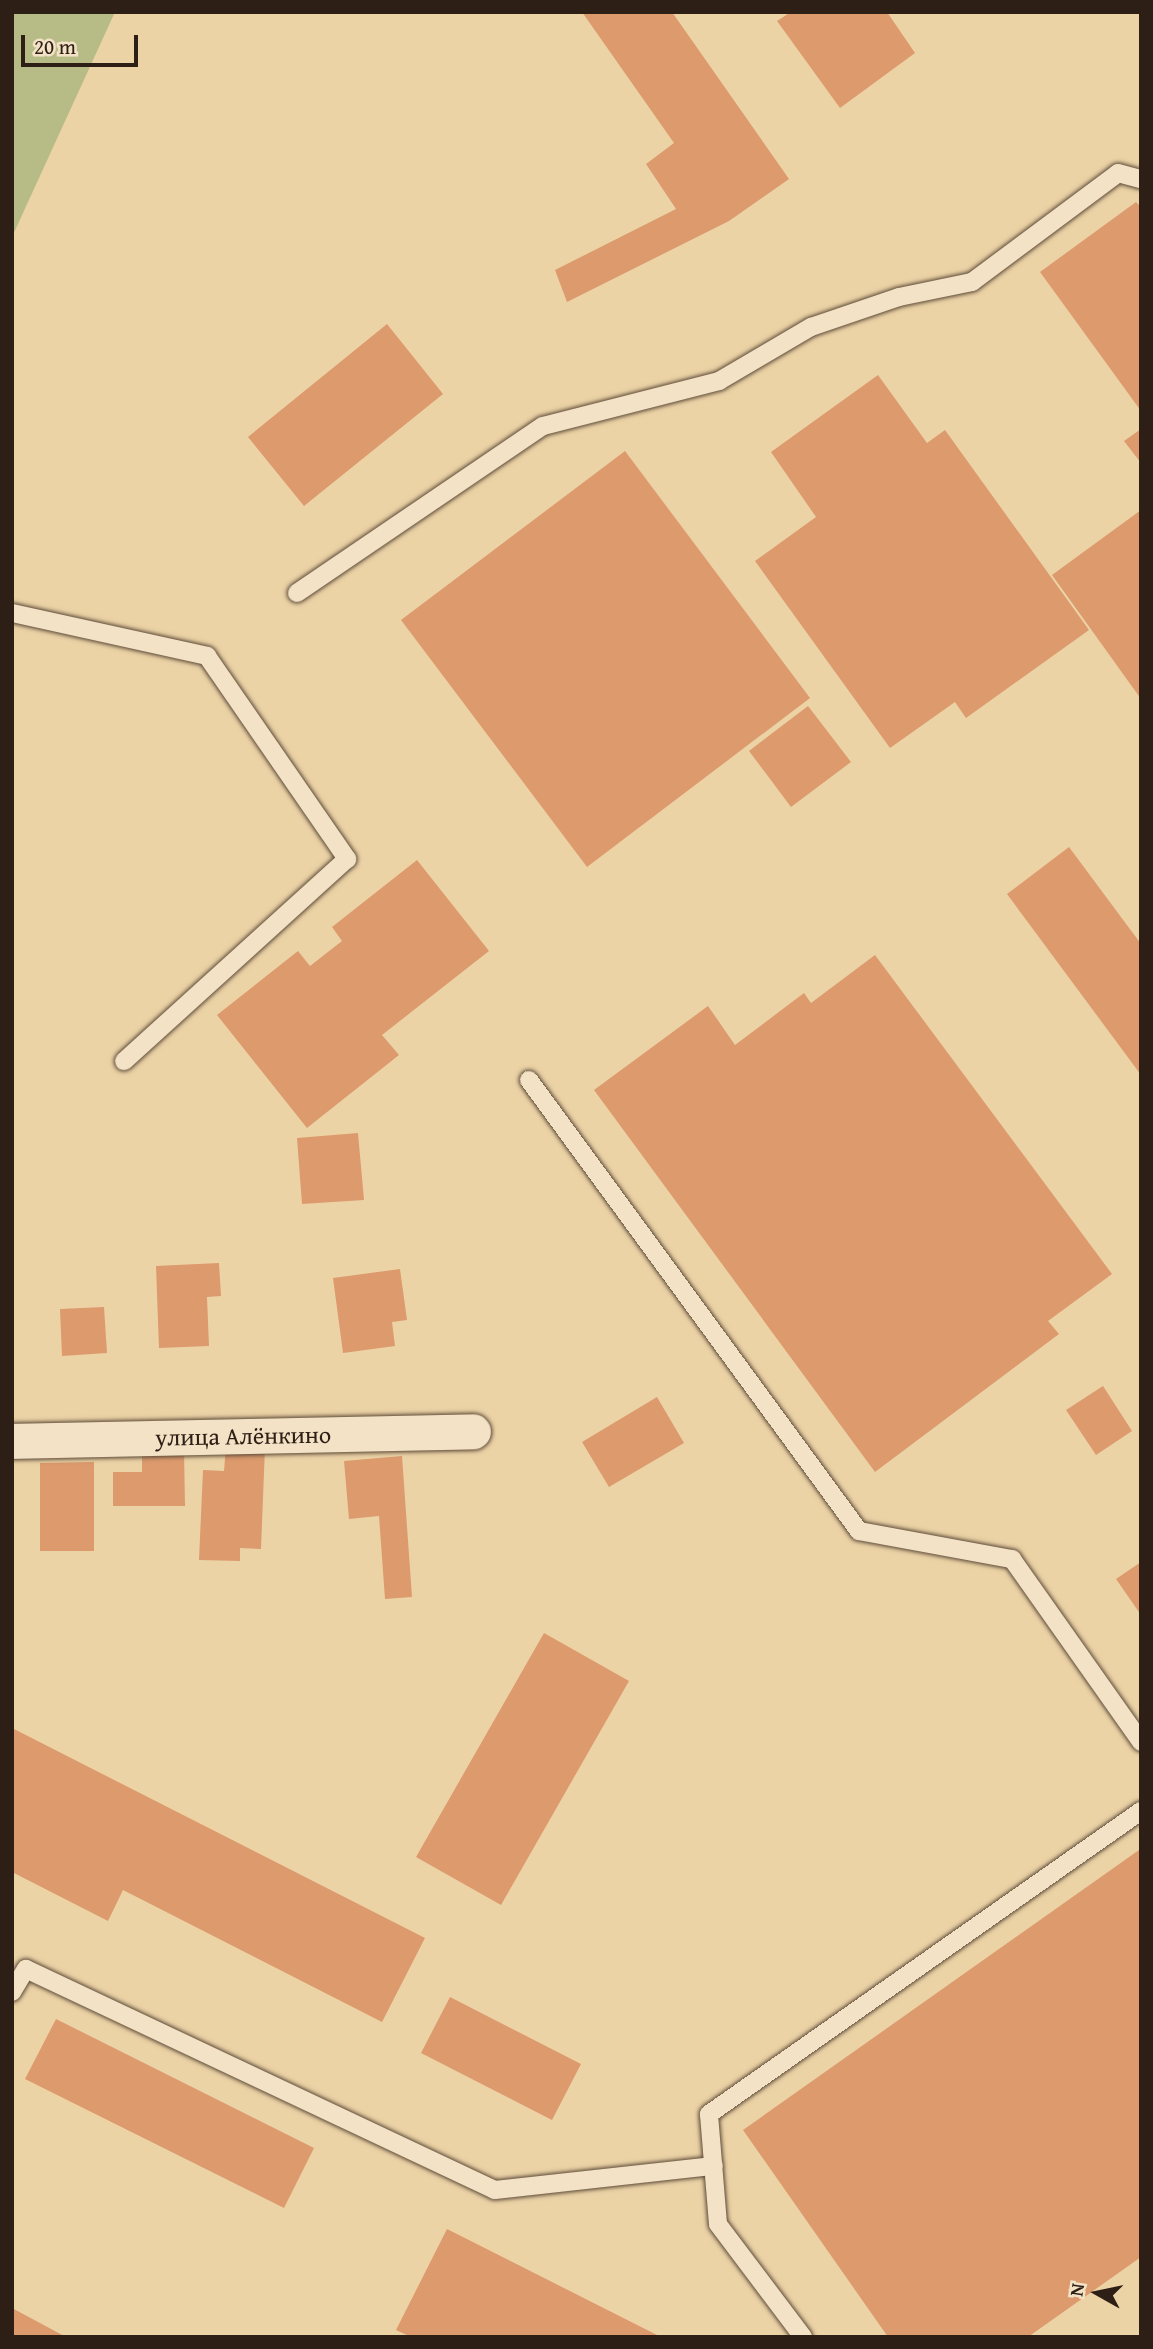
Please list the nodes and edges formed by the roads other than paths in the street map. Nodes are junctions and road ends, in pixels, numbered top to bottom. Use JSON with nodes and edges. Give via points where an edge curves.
{"nodes":[{"id":1,"x":1141,"y":179,"type":"edge"},
{"id":2,"x":297,"y":593,"type":"dead end"},
{"id":3,"x":12,"y":613,"type":"edge"},
{"id":4,"x":124,"y":1061,"type":"dead end"},
{"id":5,"x":529,"y":1080,"type":"dead end"},
{"id":6,"x":473,"y":1431,"type":"dead end"},
{"id":7,"x":12,"y":1441,"type":"edge"},
{"id":8,"x":1141,"y":1742,"type":"edge"},
{"id":9,"x":1141,"y":1811,"type":"edge"},
{"id":10,"x":12,"y":1992,"type":"edge"},
{"id":11,"x":714,"y":2166,"type":"junction"},
{"id":12,"x":803,"y":2337,"type":"edge"}],
"edges":[{"from":1,"to":2,"type":"lane","via":[[1118,173],[972,282],[899,297],[811,327],[719,382],[543,426]]},
{"from":3,"to":4,"type":"lane","via":[[207,656],[347,859]]},
{"from":5,"to":8,"type":"lane","via":[[859,1531],[1012,1559]]},
{"from":6,"to":7,"type":"street","name":"улица Алёнкино"},
{"from":9,"to":11,"type":"lane","via":[[709,2114]]},
{"from":10,"to":11,"type":"lane","via":[[26,1969],[495,2190]]},
{"from":11,"to":12,"type":"lane","via":[[718,2224]]}]}
